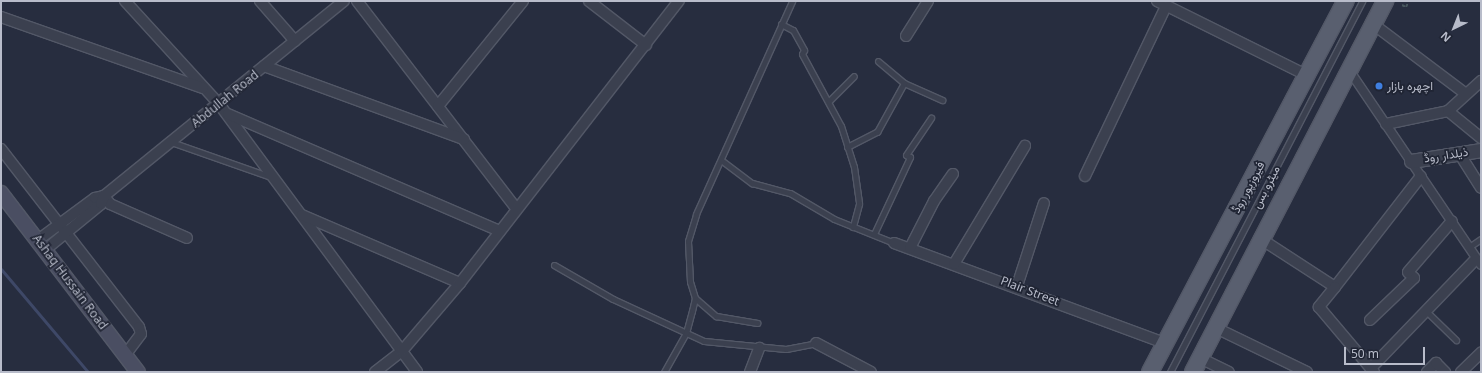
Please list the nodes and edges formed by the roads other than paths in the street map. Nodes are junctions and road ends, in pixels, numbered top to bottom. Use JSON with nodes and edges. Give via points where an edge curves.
{"nodes":[{"id":1,"x":125,"y":1,"type":"edge"},
{"id":2,"x":260,"y":1,"type":"edge"},
{"id":3,"x":344,"y":1,"type":"edge"},
{"id":4,"x":357,"y":1,"type":"edge"},
{"id":5,"x":523,"y":1,"type":"edge"},
{"id":6,"x":589,"y":1,"type":"edge"},
{"id":7,"x":679,"y":1,"type":"edge"},
{"id":8,"x":792,"y":1,"type":"edge"},
{"id":9,"x":928,"y":1,"type":"edge"},
{"id":10,"x":1346,"y":1,"type":"edge"},
{"id":11,"x":1362,"y":1,"type":"edge"},
{"id":12,"x":1385,"y":1,"type":"edge"},
{"id":13,"x":1162,"y":3,"type":"edge"},
{"id":14,"x":1,"y":17,"type":"edge"},
{"id":15,"x":781,"y":24,"type":"junction"},
{"id":16,"x":1373,"y":24,"type":"junction"},
{"id":17,"x":906,"y":36,"type":"dead end"},
{"id":18,"x":295,"y":41,"type":"junction"},
{"id":19,"x":646,"y":45,"type":"junction"},
{"id":20,"x":878,"y":61,"type":"dead end"},
{"id":21,"x":264,"y":66,"type":"junction"},
{"id":22,"x":1349,"y":70,"type":"junction"},
{"id":23,"x":1306,"y":74,"type":"junction"},
{"id":24,"x":854,"y":76,"type":"dead end"},
{"id":25,"x":1481,"y":81,"type":"edge"},
{"id":26,"x":904,"y":83,"type":"junction"},
{"id":27,"x":205,"y":89,"type":"junction"},
{"id":28,"x":1466,"y":94,"type":"junction"},
{"id":29,"x":942,"y":100,"type":"dead end"},
{"id":30,"x":829,"y":101,"type":"junction"},
{"id":31,"x":219,"y":104,"type":"junction"},
{"id":32,"x":438,"y":106,"type":"junction"},
{"id":33,"x":1448,"y":111,"type":"junction"},
{"id":34,"x":226,"y":114,"type":"junction"},
{"id":35,"x":931,"y":118,"type":"dead end"},
{"id":36,"x":1386,"y":124,"type":"junction"},
{"id":37,"x":1481,"y":138,"type":"edge"},
{"id":38,"x":464,"y":139,"type":"junction"},
{"id":39,"x":171,"y":142,"type":"junction"},
{"id":40,"x":1025,"y":146,"type":"dead end"},
{"id":41,"x":847,"y":147,"type":"junction"},
{"id":42,"x":1,"y":149,"type":"edge"},
{"id":43,"x":1481,"y":150,"type":"edge"},
{"id":44,"x":1459,"y":153,"type":"junction"},
{"id":45,"x":721,"y":160,"type":"junction"},
{"id":46,"x":1411,"y":162,"type":"junction"},
{"id":47,"x":953,"y":174,"type":"dead end"},
{"id":48,"x":1085,"y":176,"type":"dead end"},
{"id":49,"x":1421,"y":176,"type":"junction"},
{"id":50,"x":274,"y":178,"type":"junction"},
{"id":51,"x":1481,"y":188,"type":"edge"},
{"id":52,"x":1,"y":193,"type":"edge"},
{"id":53,"x":104,"y":196,"type":"junction"},
{"id":54,"x":1044,"y":203,"type":"dead end"},
{"id":55,"x":516,"y":208,"type":"junction"},
{"id":56,"x":301,"y":214,"type":"junction"},
{"id":57,"x":1452,"y":221,"type":"junction"},
{"id":58,"x":853,"y":227,"type":"junction"},
{"id":59,"x":64,"y":228,"type":"junction"},
{"id":60,"x":500,"y":231,"type":"junction"},
{"id":61,"x":874,"y":234,"type":"junction"},
{"id":62,"x":187,"y":238,"type":"dead end"},
{"id":63,"x":1260,"y":239,"type":"junction"},
{"id":64,"x":1481,"y":239,"type":"edge"},
{"id":65,"x":894,"y":243,"type":"joint"},
{"id":66,"x":42,"y":245,"type":"junction"},
{"id":67,"x":1469,"y":247,"type":"junction"},
{"id":68,"x":910,"y":248,"type":"junction"},
{"id":69,"x":1479,"y":262,"type":"edge"},
{"id":70,"x":954,"y":264,"type":"junction"},
{"id":71,"x":554,"y":265,"type":"dead end"},
{"id":72,"x":460,"y":282,"type":"junction"},
{"id":73,"x":1017,"y":286,"type":"junction"},
{"id":74,"x":1335,"y":288,"type":"junction"},
{"id":75,"x":695,"y":298,"type":"junction"},
{"id":76,"x":1426,"y":311,"type":"junction"},
{"id":77,"x":1370,"y":320,"type":"dead end"},
{"id":78,"x":757,"y":323,"type":"dead end"},
{"id":79,"x":1216,"y":328,"type":"junction"},
{"id":80,"x":686,"y":333,"type":"junction"},
{"id":81,"x":1456,"y":340,"type":"dead end"},
{"id":82,"x":816,"y":343,"type":"joint"},
{"id":83,"x":1165,"y":343,"type":"junction"},
{"id":84,"x":759,"y":348,"type":"junction"},
{"id":85,"x":402,"y":351,"type":"junction"},
{"id":86,"x":1481,"y":353,"type":"edge"},
{"id":87,"x":125,"y":355,"type":"junction"},
{"id":88,"x":1197,"y":365,"type":"edge"},
{"id":89,"x":1291,"y":368,"type":"edge"},
{"id":90,"x":1372,"y":370,"type":"edge"},
{"id":91,"x":138,"y":372,"type":"edge"},
{"id":92,"x":375,"y":372,"type":"edge"},
{"id":93,"x":417,"y":372,"type":"edge"},
{"id":94,"x":664,"y":372,"type":"edge"},
{"id":95,"x":750,"y":372,"type":"edge"},
{"id":96,"x":871,"y":372,"type":"edge"},
{"id":97,"x":1150,"y":372,"type":"edge"},
{"id":98,"x":1170,"y":372,"type":"edge"},
{"id":99,"x":1229,"y":372,"type":"edge"},
{"id":100,"x":1307,"y":372,"type":"edge"},
{"id":101,"x":1427,"y":372,"type":"edge"},
{"id":102,"x":1445,"y":372,"type":"edge"},
{"id":103,"x":1461,"y":372,"type":"edge"}],
"edges":[{"from":1,"to":27,"type":"street"},
{"from":2,"to":18,"type":"street"},
{"from":3,"to":18,"type":"street","name":"Abdullah Road"},
{"from":4,"to":32,"type":"street"},
{"from":5,"to":32,"type":"street"},
{"from":6,"to":19,"type":"street"},
{"from":7,"to":19,"type":"street"},
{"from":8,"to":15,"type":"lane"},
{"from":9,"to":17,"type":"street"},
{"from":10,"to":23,"type":"main road","name":"فیروزپور روڈ"},
{"from":11,"to":98,"type":"lane","name":"میٹرو بس"},
{"from":12,"to":16,"type":"main road"},
{"from":13,"to":23,"type":"street"},
{"from":13,"to":48,"type":"street"},
{"from":14,"to":27,"type":"street"},
{"from":15,"to":30,"type":"lane","via":[[793,30],[804,50],[802,54]]},
{"from":15,"to":45,"type":"lane"},
{"from":16,"to":22,"type":"main road"},
{"from":16,"to":28,"type":"street"},
{"from":18,"to":21,"type":"street","name":"Abdullah Road"},
{"from":19,"to":55,"type":"street"},
{"from":20,"to":26,"type":"lane"},
{"from":21,"to":31,"type":"street","name":"Abdullah Road"},
{"from":21,"to":38,"type":"street"},
{"from":22,"to":36,"type":"street"},
{"from":22,"to":63,"type":"main road"},
{"from":23,"to":83,"type":"main road","name":"فیروزپور روڈ"},
{"from":24,"to":30,"type":"lane"},
{"from":25,"to":28,"type":"street"},
{"from":26,"to":29,"type":"lane"},
{"from":26,"to":41,"type":"lane","via":[[877,132]]},
{"from":27,"to":31,"type":"street"},
{"from":28,"to":33,"type":"street"},
{"from":30,"to":41,"type":"lane"},
{"from":31,"to":34,"type":"street"},
{"from":31,"to":39,"type":"street","name":"Abdullah Road"},
{"from":32,"to":38,"type":"street"},
{"from":33,"to":36,"type":"street"},
{"from":33,"to":37,"type":"street"},
{"from":34,"to":50,"type":"street"},
{"from":34,"to":60,"type":"street"},
{"from":35,"to":61,"type":"lane","via":[[906,155],[910,157]]},
{"from":36,"to":46,"type":"street"},
{"from":38,"to":55,"type":"street"},
{"from":39,"to":50,"type":"lane"},
{"from":39,"to":53,"type":"street","name":"Abdullah Road"},
{"from":40,"to":70,"type":"street"},
{"from":41,"to":58,"type":"lane","via":[[859,204]]},
{"from":42,"to":59,"type":"street"},
{"from":43,"to":44,"type":"street","name":"ذیلدار روڈ"},
{"from":44,"to":46,"type":"street","name":"ذیلدار روڈ"},
{"from":44,"to":51,"type":"street"},
{"from":45,"to":58,"type":"lane","via":[[752,183],[790,193]]},
{"from":45,"to":75,"type":"lane","via":[[696,214],[688,241],[690,282]]},
{"from":46,"to":49,"type":"street"},
{"from":47,"to":68,"type":"street","via":[[934,201]]},
{"from":49,"to":57,"type":"street"},
{"from":49,"to":74,"type":"street"},
{"from":50,"to":56,"type":"street"},
{"from":52,"to":66,"type":"main road","name":"Ashaq Hussain Road"},
{"from":53,"to":59,"type":"street","name":"Abdullah Road","via":[[95,198]]},
{"from":53,"to":62,"type":"street","via":[[110,204]]},
{"from":54,"to":73,"type":"street"},
{"from":55,"to":60,"type":"street"},
{"from":56,"to":72,"type":"street"},
{"from":56,"to":85,"type":"street"},
{"from":57,"to":67,"type":"street"},
{"from":57,"to":77,"type":"street","via":[[1408,272],[1414,278]]},
{"from":58,"to":61,"type":"lane"},
{"from":59,"to":66,"type":"street","name":"Abdullah Road"},
{"from":59,"to":87,"type":"street","via":[[139,327],[141,334]]},
{"from":60,"to":72,"type":"street"},
{"from":61,"to":65,"type":"lane"},
{"from":63,"to":74,"type":"street"},
{"from":63,"to":79,"type":"main road"},
{"from":64,"to":67,"type":"lane"},
{"from":65,"to":68,"type":"street","name":"Plair Street"},
{"from":66,"to":87,"type":"main road","name":"Ashaq Hussain Road"},
{"from":67,"to":69,"type":"street"},
{"from":68,"to":70,"type":"street","name":"Plair Street"},
{"from":69,"to":76,"type":"street"},
{"from":70,"to":73,"type":"street","name":"Plair Street"},
{"from":71,"to":80,"type":"lane","via":[[606,296]]},
{"from":72,"to":85,"type":"street"},
{"from":73,"to":83,"type":"street","name":"Plair Street"},
{"from":74,"to":90,"type":"street","via":[[1319,308]]},
{"from":75,"to":78,"type":"lane","via":[[716,316]]},
{"from":75,"to":80,"type":"lane"},
{"from":76,"to":81,"type":"lane"},
{"from":76,"to":90,"type":"street"},
{"from":79,"to":88,"type":"main road"},
{"from":79,"to":89,"type":"street"},
{"from":80,"to":84,"type":"lane","via":[[704,341]]},
{"from":80,"to":94,"type":"lane"},
{"from":82,"to":84,"type":"lane","via":[[786,349]]},
{"from":82,"to":96,"type":"street"},
{"from":83,"to":97,"type":"main road","name":"فیروزپور روڈ"},
{"from":84,"to":95,"type":"street"},
{"from":85,"to":92,"type":"street"},
{"from":85,"to":93,"type":"street"},
{"from":86,"to":103,"type":"street"},
{"from":87,"to":91,"type":"main road","name":"Ashaq Hussain Road"},
{"from":88,"to":99,"type":"street"},
{"from":89,"to":100,"type":"street"},
{"from":101,"to":102,"type":"street","via":[[1436,363]]}]}
